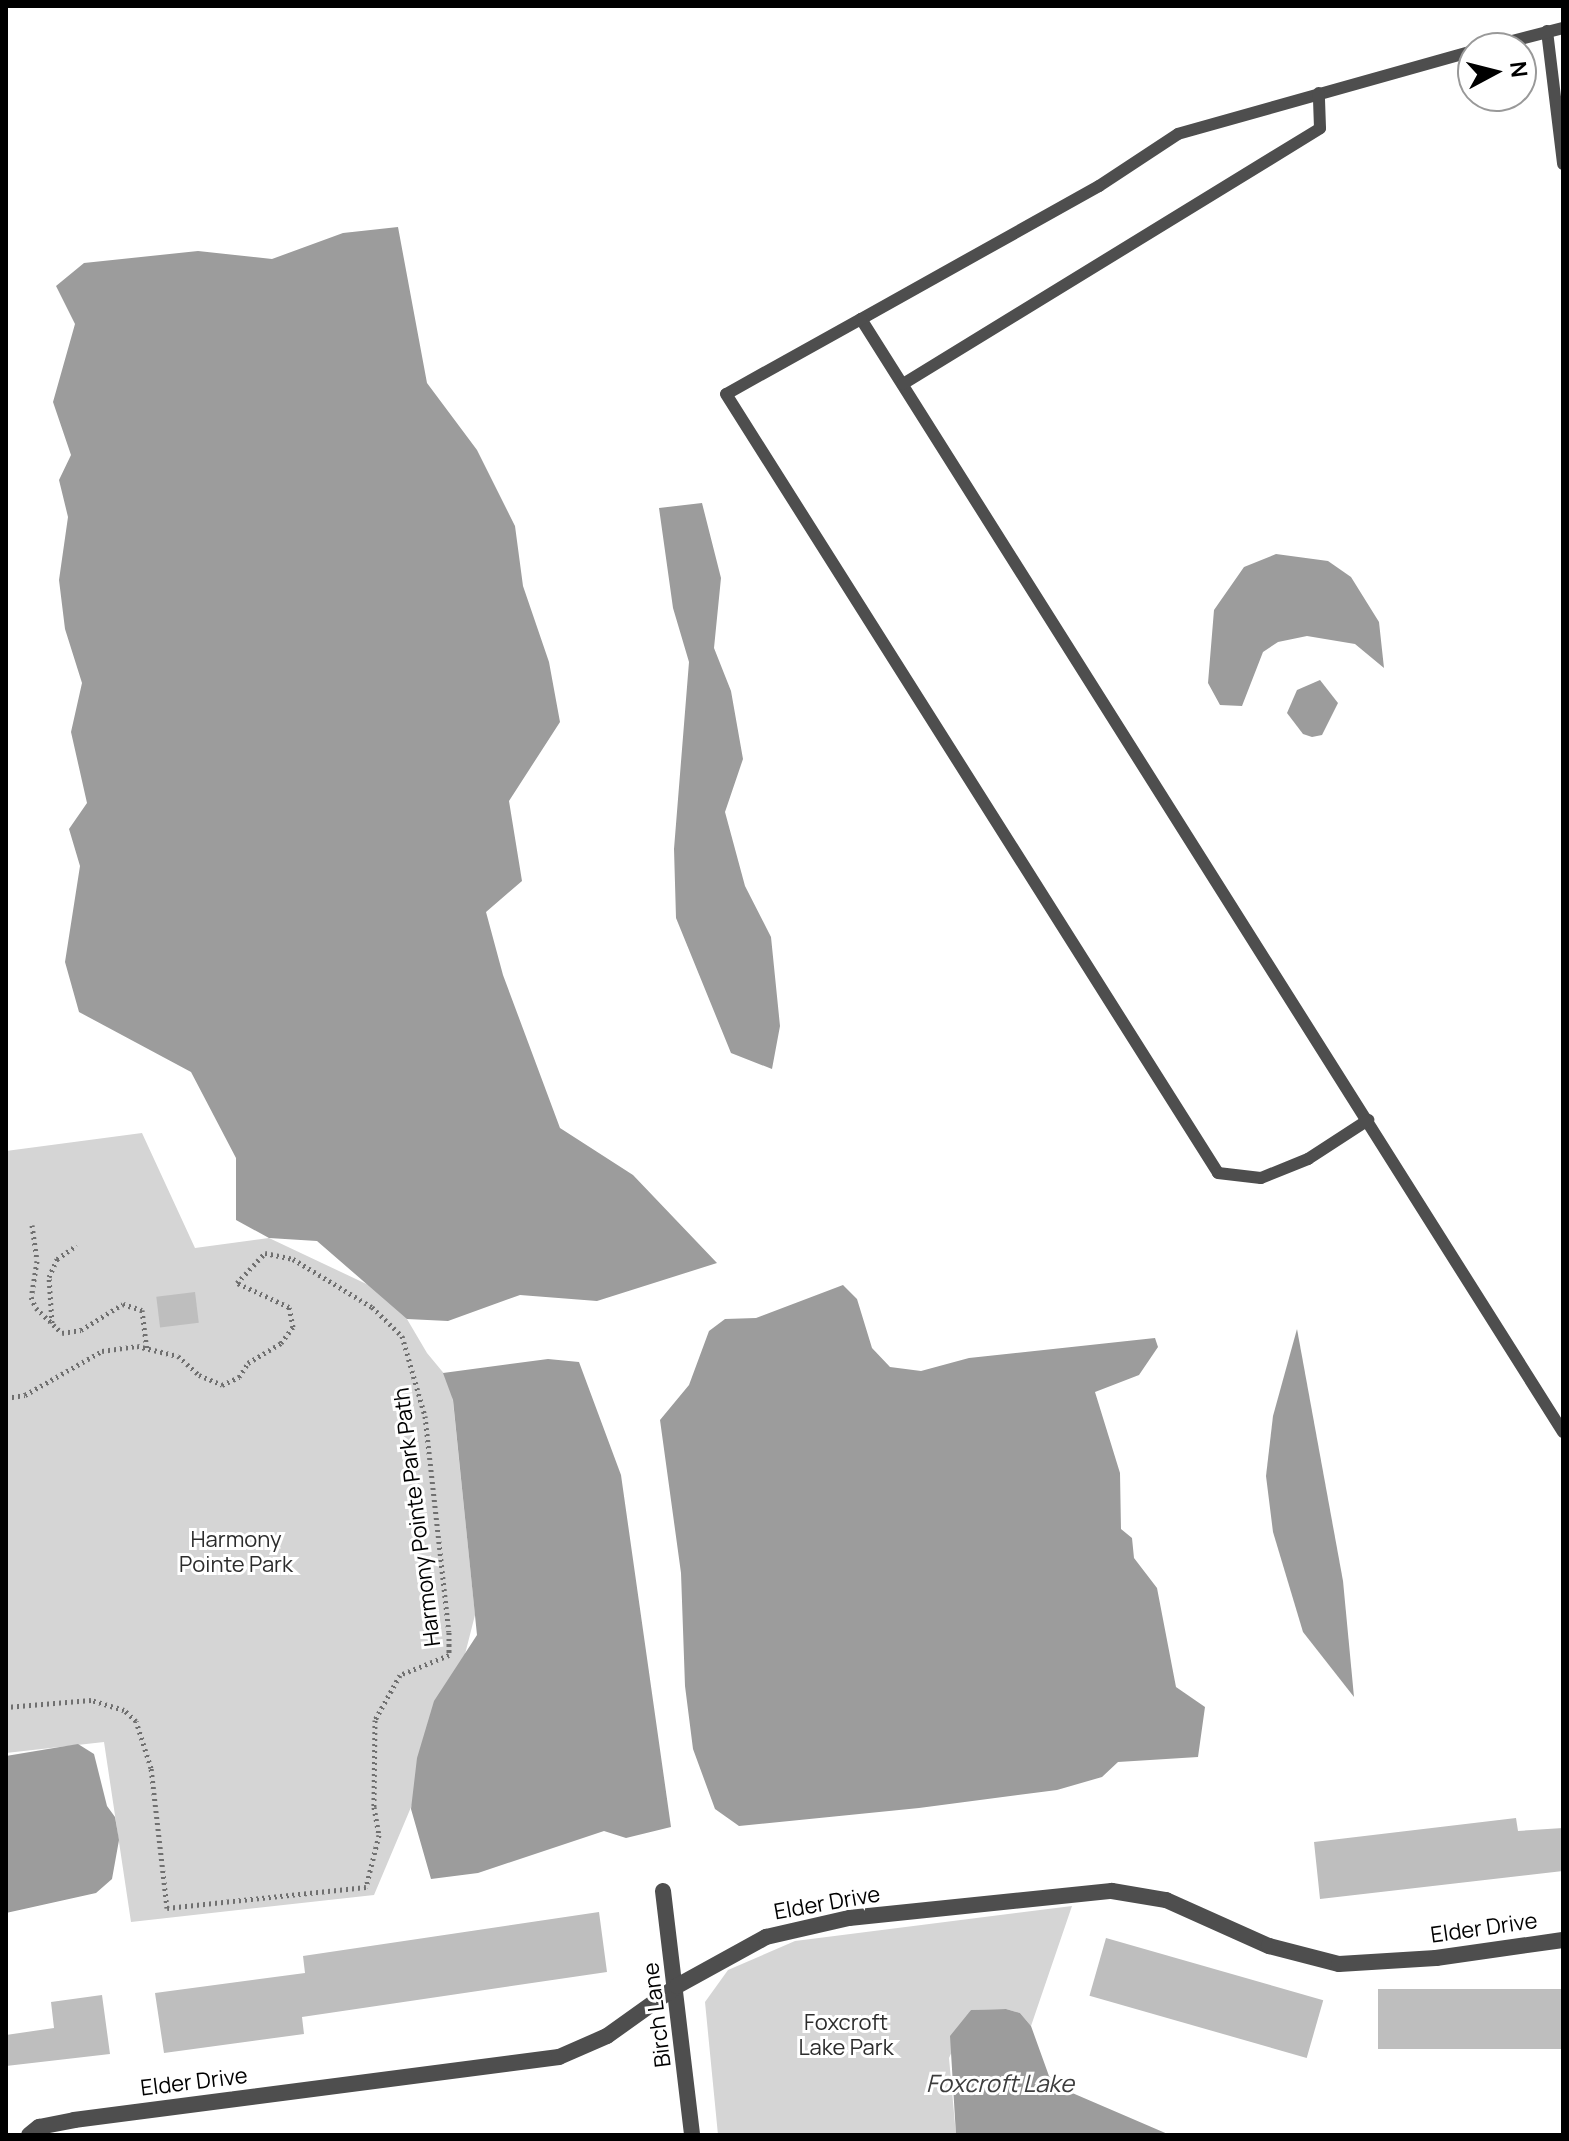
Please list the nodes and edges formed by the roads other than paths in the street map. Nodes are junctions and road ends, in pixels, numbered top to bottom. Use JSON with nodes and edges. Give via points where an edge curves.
{"nodes":[{"id":1,"x":1563,"y":28,"type":"edge"},
{"id":2,"x":1547,"y":31,"type":"junction"},
{"id":3,"x":1537,"y":34,"type":"edge"},
{"id":4,"x":1457,"y":55,"type":"edge"},
{"id":5,"x":1319,"y":93,"type":"junction"},
{"id":6,"x":1563,"y":164,"type":"edge"},
{"id":7,"x":861,"y":319,"type":"junction"},
{"id":8,"x":903,"y":384,"type":"junction"},
{"id":9,"x":1368,"y":1120,"type":"junction"},
{"id":10,"x":1563,"y":1432,"type":"edge"},
{"id":11,"x":663,"y":1891,"type":"dead end"},
{"id":12,"x":1563,"y":1940,"type":"edge"},
{"id":13,"x":677,"y":1986,"type":"junction"},
{"id":14,"x":29,"y":2135,"type":"edge"},
{"id":15,"x":692,"y":2135,"type":"edge"}],
"edges":[{"from":1,"to":2,"type":"lane"},
{"from":2,"to":3,"type":"lane"},
{"from":2,"to":6,"type":"lane"},
{"from":4,"to":5,"type":"lane"},
{"from":5,"to":7,"type":"lane","via":[[1178,134],[1099,186]]},
{"from":5,"to":8,"type":"lane","via":[[1320,128]]},
{"from":7,"to":8,"type":"lane"},
{"from":7,"to":9,"type":"lane","via":[[726,394],[1201,1147],[1218,1173],[1261,1178],[1308,1159]]},
{"from":8,"to":9,"type":"lane"},
{"from":9,"to":10,"type":"lane"},
{"from":11,"to":13,"type":"street","name":"Birch Lane"},
{"from":12,"to":13,"type":"street","name":"Elder Drive","via":[[1436,1958],[1339,1964],[1269,1946],[1166,1900],[1112,1891],[849,1918],[766,1937]]},
{"from":13,"to":14,"type":"street","name":"Elder Drive","via":[[607,2036],[559,2057],[74,2120],[39,2127]]},
{"from":13,"to":15,"type":"street","name":"Birch Lane"}]}
